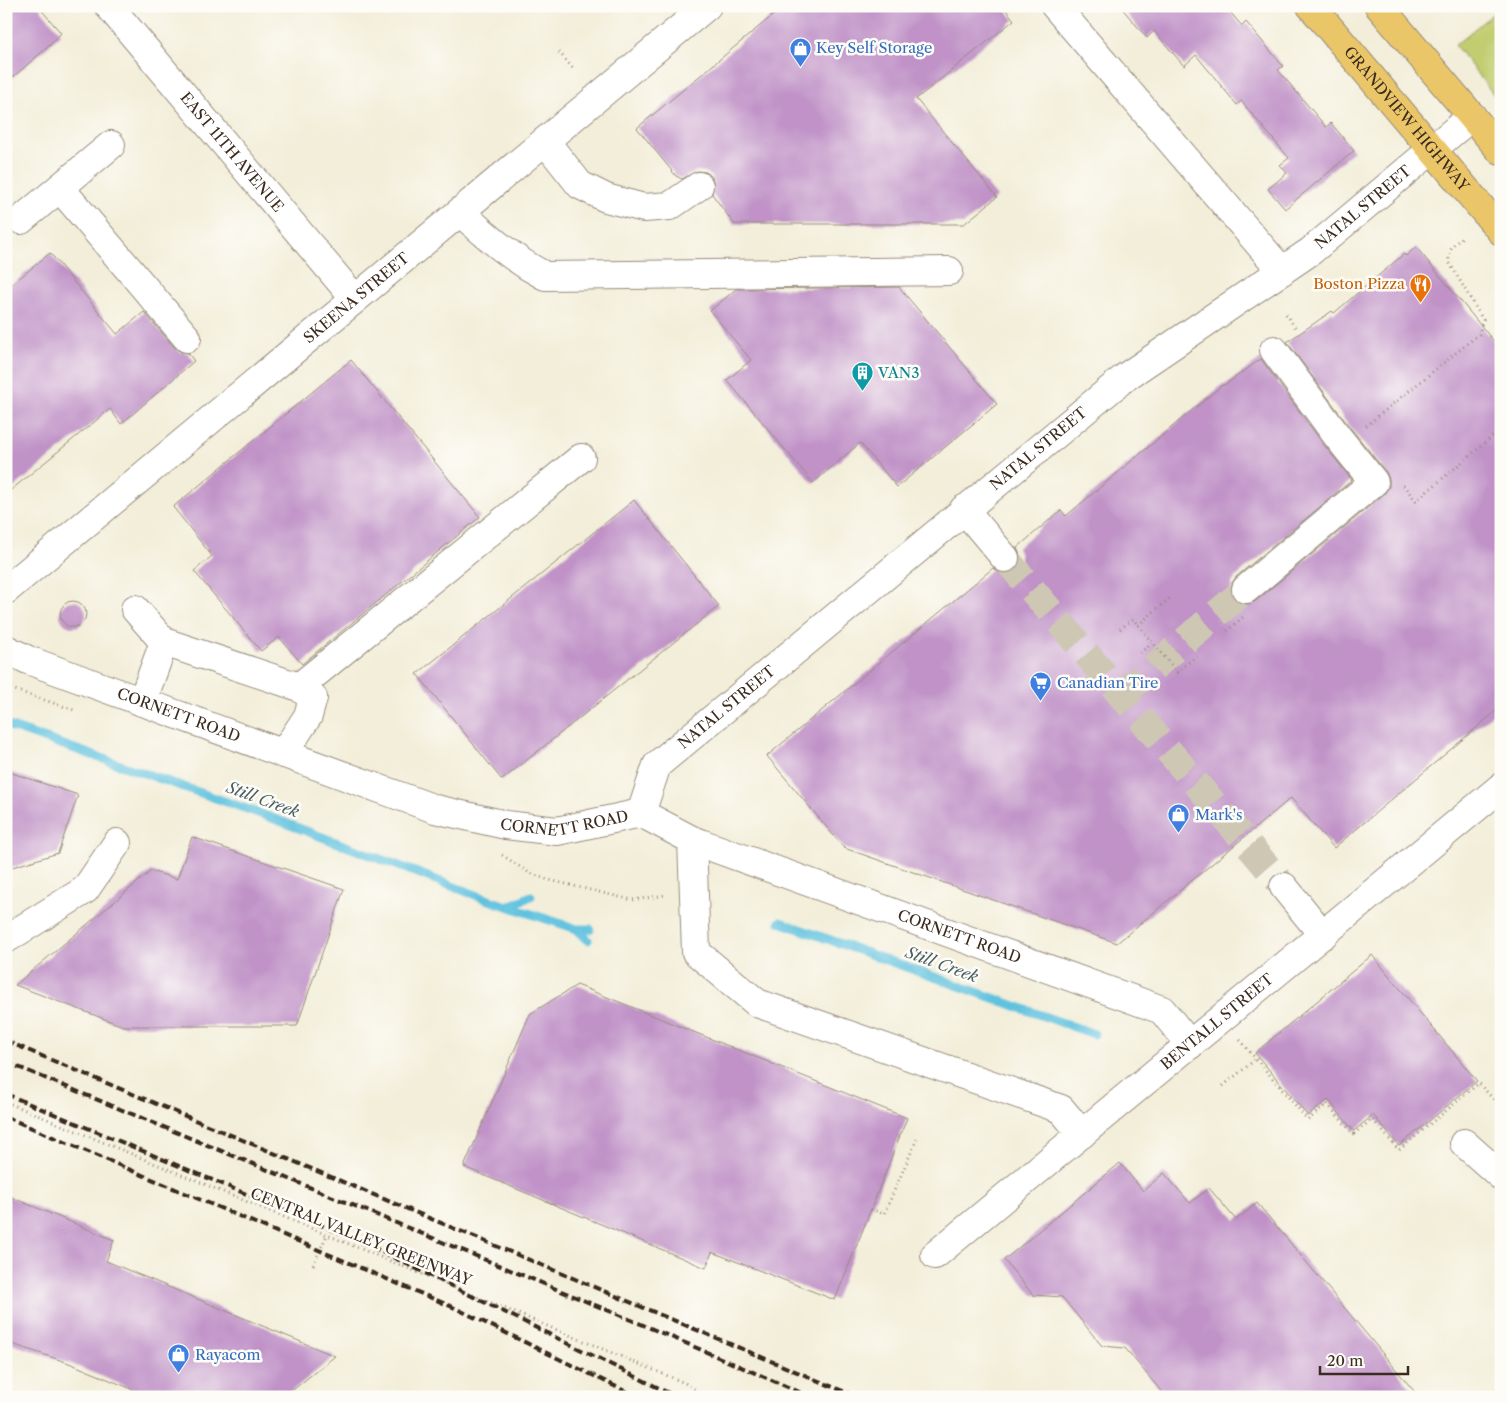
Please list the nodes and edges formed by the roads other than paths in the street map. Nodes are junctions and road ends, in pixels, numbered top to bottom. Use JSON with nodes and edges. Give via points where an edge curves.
{"nodes":[{"id":1,"x":109,"y":6,"type":"edge"},
{"id":2,"x":707,"y":6,"type":"edge"},
{"id":3,"x":1055,"y":6,"type":"edge"},
{"id":4,"x":1311,"y":6,"type":"edge"},
{"id":5,"x":1380,"y":6,"type":"edge"},
{"id":6,"x":1472,"y":116,"type":"junction"},
{"id":7,"x":545,"y":141,"type":"junction"},
{"id":8,"x":111,"y":145,"type":"dead end"},
{"id":9,"x":1432,"y":150,"type":"junction"},
{"id":10,"x":1501,"y":151,"type":"edge"},
{"id":11,"x":699,"y":186,"type":"dead end"},
{"id":12,"x":60,"y":188,"type":"junction"},
{"id":13,"x":460,"y":212,"type":"junction"},
{"id":14,"x":22,"y":220,"type":"dead end"},
{"id":15,"x":1501,"y":230,"type":"edge"},
{"id":16,"x":949,"y":271,"type":"dead end"},
{"id":17,"x":1282,"y":271,"type":"junction"},
{"id":18,"x":355,"y":299,"type":"junction"},
{"id":19,"x":187,"y":338,"type":"dead end"},
{"id":20,"x":1274,"y":350,"type":"dead end"},
{"id":21,"x":581,"y":458,"type":"dead end"},
{"id":22,"x":964,"y":509,"type":"junction"},
{"id":23,"x":1005,"y":558,"type":"tunnel mouth"},
{"id":24,"x":1246,"y":588,"type":"tunnel mouth"},
{"id":25,"x":6,"y":590,"type":"edge"},
{"id":26,"x":136,"y":609,"type":"dead end"},
{"id":27,"x":164,"y":642,"type":"junction"},
{"id":28,"x":6,"y":649,"type":"edge"},
{"id":29,"x":299,"y":687,"type":"junction"},
{"id":30,"x":142,"y":702,"type":"junction"},
{"id":31,"x":284,"y":754,"type":"junction"},
{"id":32,"x":1501,"y":787,"type":"edge"},
{"id":33,"x":641,"y":813,"type":"junction"},
{"id":34,"x":692,"y":840,"type":"junction"},
{"id":35,"x":117,"y":843,"type":"dead end"},
{"id":36,"x":1284,"y":887,"type":"tunnel mouth"},
{"id":37,"x":1323,"y":935,"type":"junction"},
{"id":38,"x":6,"y":939,"type":"edge"},
{"id":39,"x":1190,"y":1045,"type":"junction"},
{"id":40,"x":1082,"y":1134,"type":"junction"},
{"id":41,"x":1464,"y":1143,"type":"dead end"},
{"id":42,"x":1501,"y":1176,"type":"edge"},
{"id":43,"x":935,"y":1256,"type":"dead end"}],
"edges":[{"from":1,"to":18,"type":"street","name":"EAST 11TH AVENUE"},
{"from":2,"to":7,"type":"street","name":"SKEENA STREET"},
{"from":3,"to":17,"type":"street"},
{"from":4,"to":9,"type":"main road","name":"GRANDVIEW HIGHWAY"},
{"from":5,"to":6,"type":"main road"},
{"from":6,"to":9,"type":"street","name":"NATAL STREET"},
{"from":6,"to":10,"type":"main road"},
{"from":7,"to":11,"type":"street","via":[[580,185],[606,198],[644,208],[670,206]]},
{"from":7,"to":13,"type":"street","name":"SKEENA STREET"},
{"from":8,"to":12,"type":"street"},
{"from":9,"to":15,"type":"main road","name":"GRANDVIEW HIGHWAY"},
{"from":9,"to":17,"type":"street","name":"NATAL STREET","via":[[1311,251]]},
{"from":12,"to":14,"type":"street"},
{"from":12,"to":19,"type":"street"},
{"from":13,"to":16,"type":"street","via":[[521,263],[545,276]]},
{"from":13,"to":18,"type":"street","name":"SKEENA STREET"},
{"from":17,"to":22,"type":"street","name":"NATAL STREET","via":[[1124,378]]},
{"from":18,"to":25,"type":"street","name":"SKEENA STREET"},
{"from":20,"to":24,"type":"street","via":[[1374,482]]},
{"from":21,"to":29,"type":"street"},
{"from":22,"to":23,"type":"street"},
{"from":22,"to":33,"type":"street","name":"NATAL STREET","via":[[657,765]]},
{"from":26,"to":27,"type":"street"},
{"from":27,"to":29,"type":"street"},
{"from":27,"to":30,"type":"street"},
{"from":28,"to":30,"type":"street","name":"CORNETT ROAD"},
{"from":29,"to":31,"type":"street","via":[[313,698],[308,716]]},
{"from":30,"to":31,"type":"street","name":"CORNETT ROAD"},
{"from":31,"to":33,"type":"street","name":"CORNETT ROAD","via":[[435,809],[506,824],[558,831]]},
{"from":32,"to":37,"type":"street","name":"BENTALL STREET"},
{"from":33,"to":34,"type":"street","name":"CORNETT ROAD"},
{"from":34,"to":39,"type":"street","name":"CORNETT ROAD","via":[[1162,1010]]},
{"from":34,"to":40,"type":"street","via":[[696,952],[757,1003],[1061,1109]]},
{"from":35,"to":38,"type":"street","via":[[85,890]]},
{"from":36,"to":37,"type":"street"},
{"from":37,"to":39,"type":"street","name":"BENTALL STREET"},
{"from":39,"to":40,"type":"street","name":"BENTALL STREET"},
{"from":40,"to":43,"type":"street","name":"BENTALL STREET"},
{"from":41,"to":42,"type":"street"}]}
